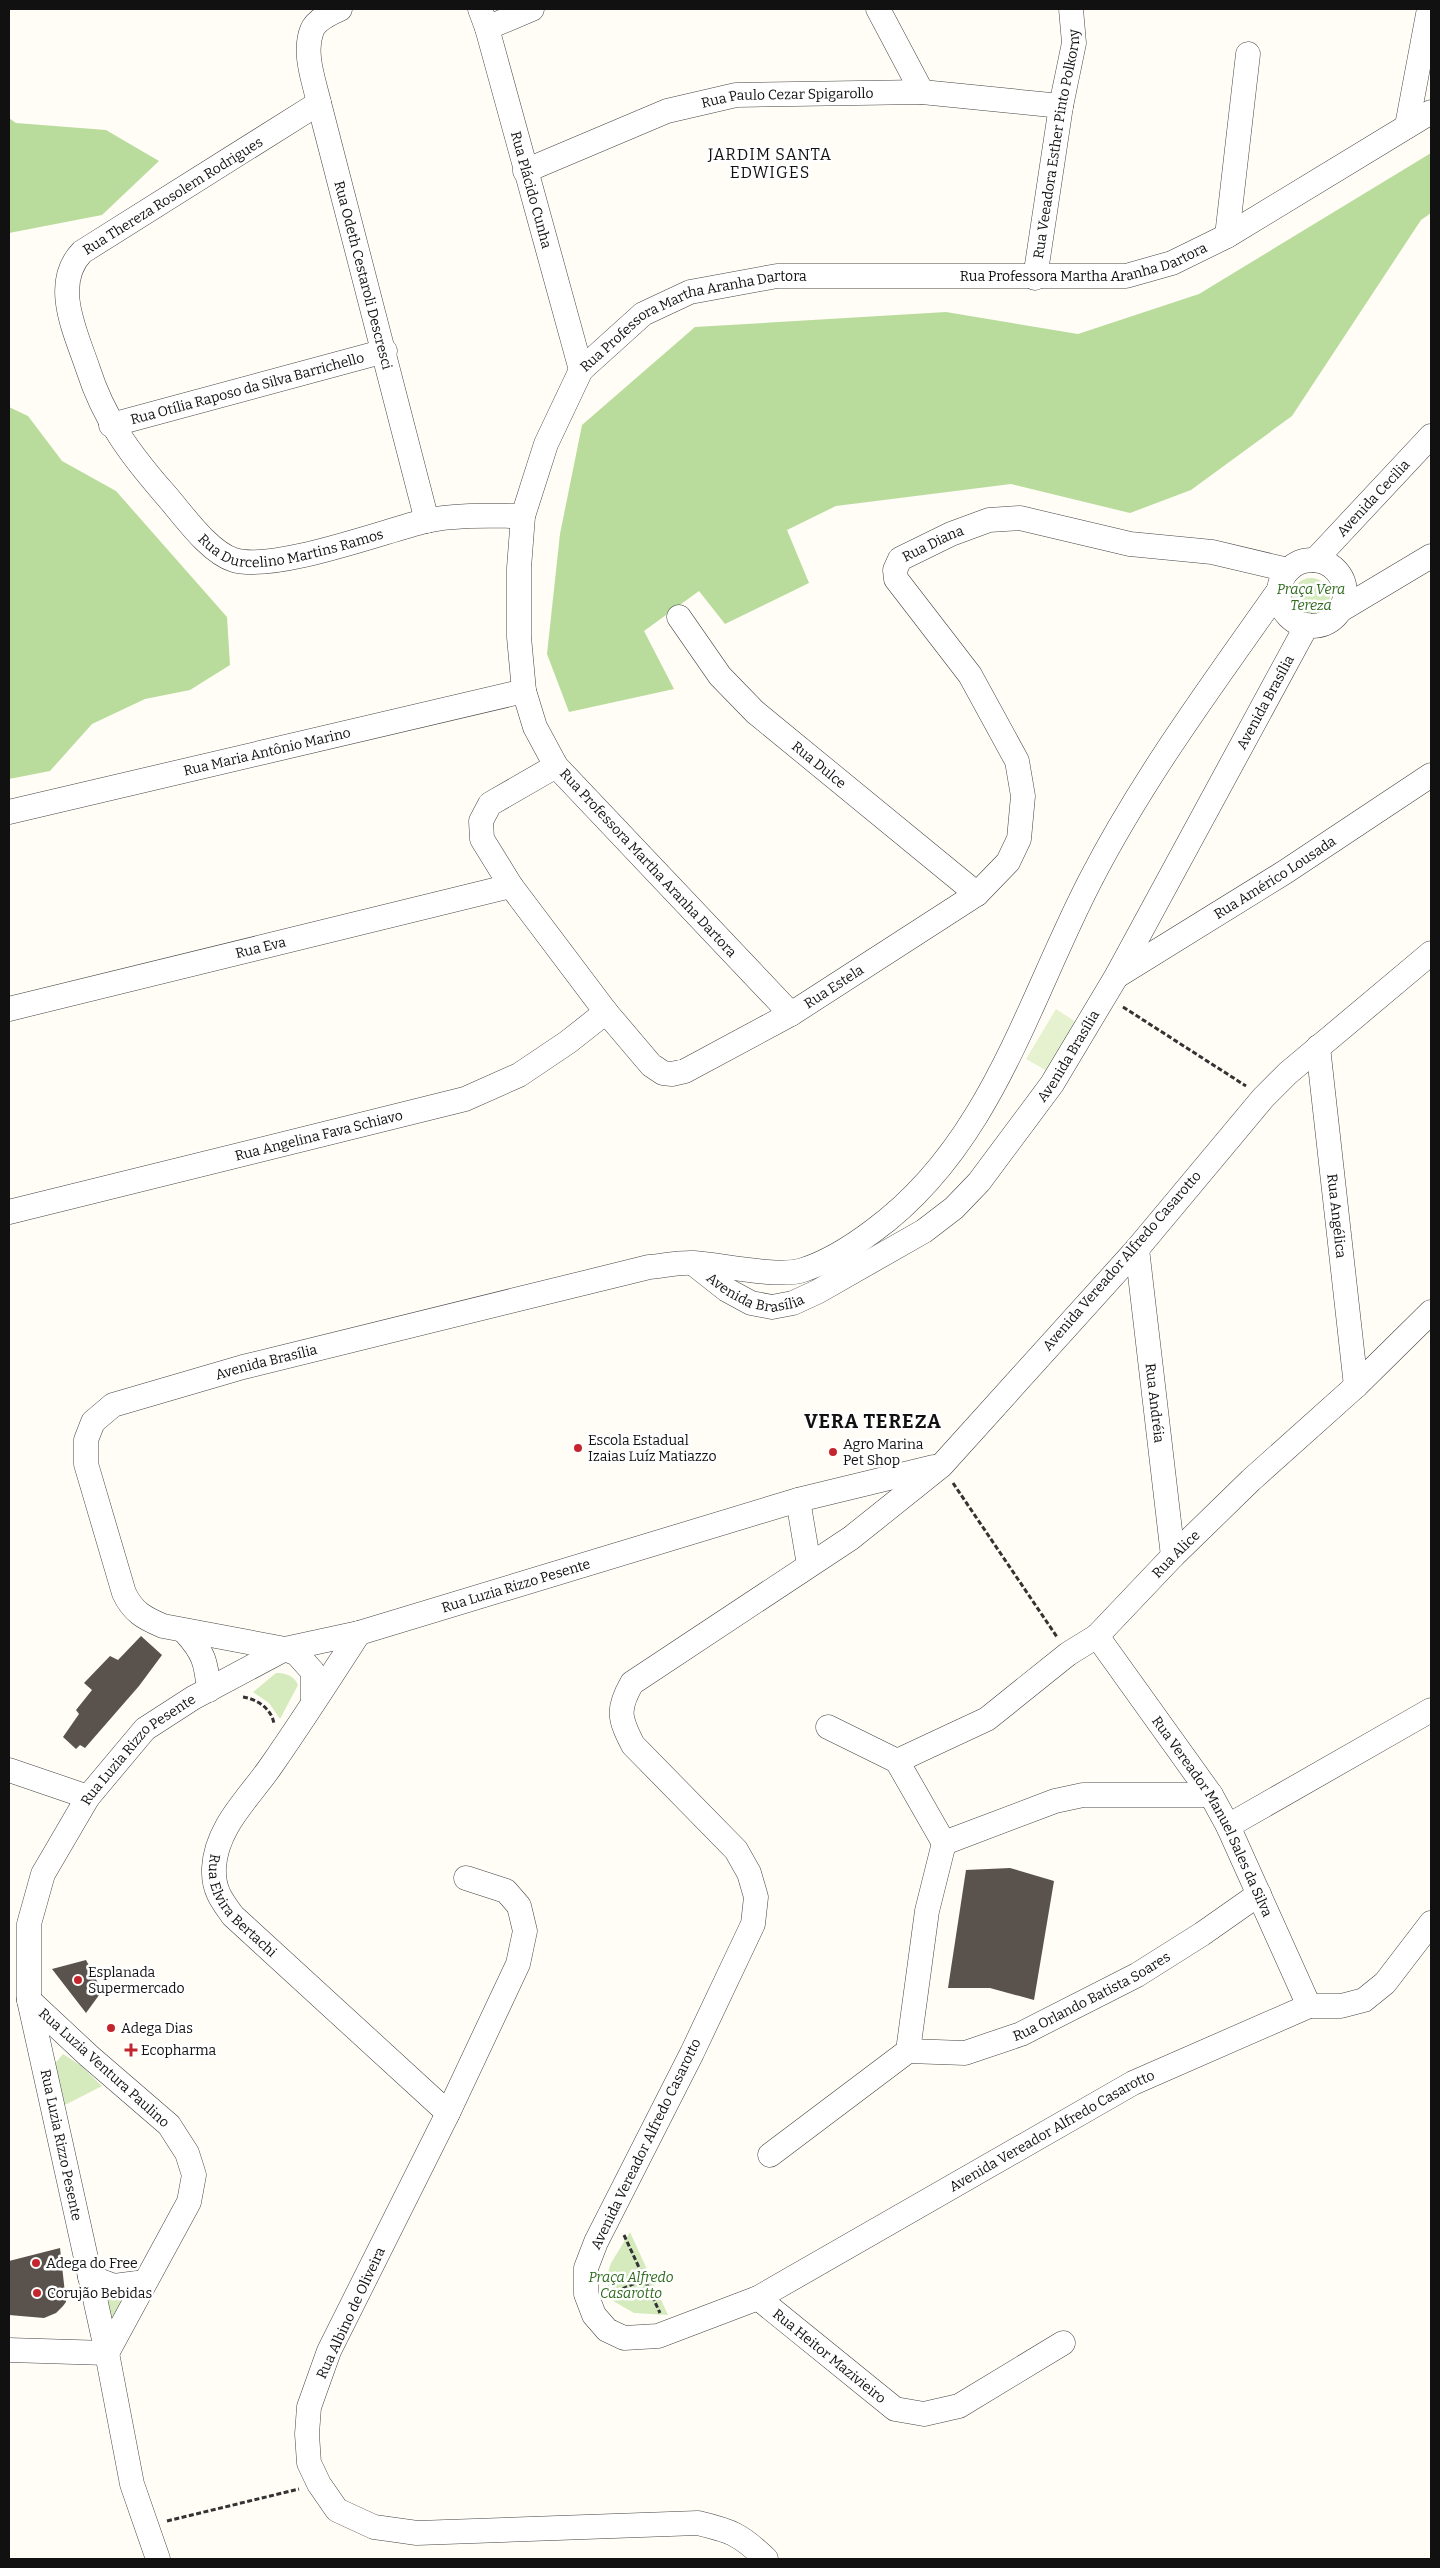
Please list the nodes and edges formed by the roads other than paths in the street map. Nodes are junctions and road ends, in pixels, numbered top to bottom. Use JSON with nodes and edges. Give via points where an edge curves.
{"nodes":[{"id":1,"x":340,"y":9,"type":"edge"},
{"id":2,"x":532,"y":9,"type":"edge"},
{"id":3,"x":878,"y":9,"type":"edge"},
{"id":4,"x":1071,"y":9,"type":"edge"},
{"id":5,"x":1429,"y":9,"type":"edge"},
{"id":6,"x":483,"y":18,"type":"edge"},
{"id":7,"x":1248,"y":54,"type":"dead end"},
{"id":8,"x":922,"y":92,"type":"junction"},
{"id":9,"x":318,"y":104,"type":"junction"},
{"id":10,"x":1061,"y":106,"type":"junction"},
{"id":11,"x":1431,"y":112,"type":"edge"},
{"id":12,"x":1407,"y":126,"type":"junction"},
{"id":13,"x":525,"y":171,"type":"junction"},
{"id":14,"x":1226,"y":236,"type":"junction"},
{"id":15,"x":1035,"y":278,"type":"junction"},
{"id":16,"x":385,"y":351,"type":"junction"},
{"id":17,"x":580,"y":370,"type":"junction"},
{"id":18,"x":111,"y":425,"type":"junction"},
{"id":19,"x":1431,"y":436,"type":"edge"},
{"id":20,"x":523,"y":516,"type":"junction"},
{"id":21,"x":427,"y":521,"type":"junction"},
{"id":22,"x":1431,"y":556,"type":"edge"},
{"id":23,"x":1314,"y":560,"type":"junction"},
{"id":24,"x":1283,"y":580,"type":"junction"},
{"id":25,"x":1339,"y":611,"type":"junction"},
{"id":26,"x":679,"y":617,"type":"dead end"},
{"id":27,"x":1307,"y":625,"type":"junction"},
{"id":28,"x":524,"y":691,"type":"junction"},
{"id":29,"x":556,"y":766,"type":"junction"},
{"id":30,"x":1431,"y":775,"type":"edge"},
{"id":31,"x":9,"y":812,"type":"edge"},
{"id":32,"x":511,"y":886,"type":"junction"},
{"id":33,"x":977,"y":894,"type":"junction"},
{"id":34,"x":1431,"y":953,"type":"edge"},
{"id":35,"x":1111,"y":986,"type":"junction"},
{"id":36,"x":9,"y":1009,"type":"edge"},
{"id":37,"x":606,"y":1012,"type":"junction"},
{"id":38,"x":791,"y":1014,"type":"junction"},
{"id":39,"x":1318,"y":1047,"type":"junction"},
{"id":40,"x":9,"y":1212,"type":"edge"},
{"id":41,"x":1137,"y":1249,"type":"junction"},
{"id":42,"x":693,"y":1263,"type":"junction"},
{"id":43,"x":802,"y":1271,"type":"junction"},
{"id":44,"x":818,"y":1292,"type":"junction"},
{"id":45,"x":1431,"y":1312,"type":"edge"},
{"id":46,"x":1356,"y":1386,"type":"junction"},
{"id":47,"x":941,"y":1466,"type":"junction"},
{"id":48,"x":798,"y":1500,"type":"junction"},
{"id":49,"x":1173,"y":1556,"type":"junction"},
{"id":50,"x":809,"y":1565,"type":"junction"},
{"id":51,"x":185,"y":1632,"type":"junction"},
{"id":52,"x":359,"y":1633,"type":"junction"},
{"id":53,"x":1097,"y":1636,"type":"junction"},
{"id":54,"x":285,"y":1649,"type":"junction"},
{"id":55,"x":209,"y":1690,"type":"junction"},
{"id":56,"x":313,"y":1703,"type":"junction"},
{"id":57,"x":1431,"y":1710,"type":"edge"},
{"id":58,"x":828,"y":1727,"type":"dead end"},
{"id":59,"x":897,"y":1761,"type":"junction"},
{"id":60,"x":9,"y":1770,"type":"edge"},
{"id":61,"x":1211,"y":1795,"type":"junction"},
{"id":62,"x":88,"y":1798,"type":"junction"},
{"id":63,"x":1228,"y":1826,"type":"junction"},
{"id":64,"x":944,"y":1843,"type":"junction"},
{"id":65,"x":466,"y":1878,"type":"dead end"},
{"id":66,"x":1259,"y":1894,"type":"junction"},
{"id":67,"x":1431,"y":1924,"type":"edge"},
{"id":68,"x":29,"y":2000,"type":"junction"},
{"id":69,"x":1309,"y":2006,"type":"junction"},
{"id":70,"x":908,"y":2051,"type":"junction"},
{"id":71,"x":448,"y":2114,"type":"junction"},
{"id":72,"x":770,"y":2155,"type":"dead end"},
{"id":73,"x":90,"y":2277,"type":"junction"},
{"id":74,"x":146,"y":2282,"type":"junction"},
{"id":75,"x":758,"y":2298,"type":"junction"},
{"id":76,"x":1063,"y":2343,"type":"dead end"},
{"id":77,"x":9,"y":2350,"type":"edge"},
{"id":78,"x":107,"y":2353,"type":"junction"},
{"id":79,"x":158,"y":2559,"type":"edge"},
{"id":80,"x":766,"y":2559,"type":"edge"}],
"edges":[{"from":1,"to":9,"type":"street","name":"Rua Odeth Cestaroli Descresci","via":[[325,16],[312,28],[308,52]]},
{"from":2,"to":6,"type":"street"},
{"from":3,"to":8,"type":"street"},
{"from":4,"to":10,"type":"street","name":"Rua Veeadora Esther Pinto Polkorny","via":[[1074,43]]},
{"from":5,"to":12,"type":"street"},
{"from":6,"to":13,"type":"street","name":"Rua Plácido Cunha"},
{"from":7,"to":14,"type":"street"},
{"from":8,"to":10,"type":"street","name":"Rua Paulo Cezar Spigarollo"},
{"from":8,"to":13,"type":"street","name":"Rua Paulo Cezar Spigarollo","via":[[736,95],[667,111]]},
{"from":9,"to":16,"type":"street","name":"Rua Odeth Cestaroli Descresci"},
{"from":9,"to":18,"type":"street","name":"Rua Thereza Rosolem Rodrigues","via":[[82,252],[72,262],[66,278],[68,309],[96,394]]},
{"from":10,"to":15,"type":"street","name":"Rua Veeadora Esther Pinto Polkorny"},
{"from":11,"to":12,"type":"street","name":"Rua Professora Martha Aranha Dartora"},
{"from":12,"to":14,"type":"street","name":"Rua Professora Martha Aranha Dartora"},
{"from":13,"to":17,"type":"street","name":"Rua Plácido Cunha"},
{"from":14,"to":15,"type":"street","name":"Rua Professora Martha Aranha Dartora","via":[[1172,263],[1126,276]]},
{"from":15,"to":17,"type":"street","name":"Rua Professora Martha Aranha Dartora","via":[[777,276],[690,292],[642,314]]},
{"from":16,"to":18,"type":"street","name":"Rua Otília Raposo da Silva Barrichello"},
{"from":16,"to":21,"type":"street","name":"Rua Odeth Cestaroli Descresci"},
{"from":17,"to":20,"type":"street","name":"Rua Professora Martha Aranha Dartora","via":[[546,444]]},
{"from":18,"to":21,"type":"street","name":"Rua Durcelino Martins Ramos","via":[[200,535],[217,552],[235,560],[269,563]]},
{"from":19,"to":23,"type":"street","name":"Avenida Cecilia"},
{"from":20,"to":21,"type":"street","name":"Rua Durcelino Martins Ramos","via":[[470,516]]},
{"from":20,"to":28,"type":"street","name":"Rua Professora Martha Aranha Dartora","via":[[519,637]]},
{"from":22,"to":25,"type":"street"},
{"from":23,"to":24,"type":"street","via":[[1296,564]]},
{"from":23,"to":25,"type":"street","via":[[1335,569],[1341,578],[1344,600]]},
{"from":24,"to":27,"type":"street","via":[[1283,609],[1289,617]]},
{"from":24,"to":33,"type":"street","name":"Rua Diana","via":[[1212,552],[1130,544],[1020,518],[989,520],[900,559],[895,570],[896,580],[970,675],[1017,761],[1023,796],[1019,839],[1008,862]]},
{"from":24,"to":43,"type":"street","name":"Avenida Brasília","via":[[1162,756],[1090,881],[1015,1047],[963,1136],[932,1178],[893,1216],[854,1245]]},
{"from":25,"to":27,"type":"street","via":[[1325,622]]},
{"from":26,"to":33,"type":"street","name":"Rua Dulce","via":[[720,676],[755,712]]},
{"from":27,"to":35,"type":"street","name":"Avenida Brasília"},
{"from":28,"to":29,"type":"street","name":"Rua Professora Martha Aranha Dartora","via":[[535,727]]},
{"from":28,"to":31,"type":"street","name":"Rua Maria Antônio Marino"},
{"from":29,"to":32,"type":"street","via":[[490,804],[481,822],[482,838]]},
{"from":29,"to":38,"type":"street","name":"Rua Professora Martha Aranha Dartora"},
{"from":30,"to":35,"type":"street","name":"Rua Américo Lousada"},
{"from":32,"to":36,"type":"street","name":"Rua Eva"},
{"from":32,"to":37,"type":"street"},
{"from":33,"to":38,"type":"street","name":"Rua Estela"},
{"from":34,"to":39,"type":"street","name":"Avenida Vereador Alfredo Casarotto"},
{"from":35,"to":44,"type":"street","name":"Avenida Brasília","via":[[1052,1084],[979,1182],[954,1208],[924,1231]]},
{"from":37,"to":38,"type":"street","name":"Rua Estela","via":[[651,1065],[663,1073],[672,1074],[685,1072]]},
{"from":37,"to":40,"type":"street","name":"Rua Angelina Fava Schiavo","via":[[519,1075],[465,1099]]},
{"from":39,"to":41,"type":"street","name":"Avenida Vereador Alfredo Casarotto","via":[[1263,1098]]},
{"from":39,"to":46,"type":"street","name":"Rua Angélica"},
{"from":41,"to":47,"type":"street","name":"Avenida Vereador Alfredo Casarotto"},
{"from":41,"to":49,"type":"street","name":"Rua Andréia"},
{"from":42,"to":43,"type":"street","name":"Avenida Brasília","via":[[731,1269]]},
{"from":42,"to":44,"type":"street","name":"Avenida Brasília","via":[[727,1290],[751,1303],[772,1307],[793,1303]]},
{"from":42,"to":51,"type":"street","name":"Avenida Brasília","via":[[649,1267],[243,1367],[113,1404],[94,1422],[86,1440],[86,1464],[124,1593],[131,1608],[145,1619]]},
{"from":43,"to":44,"type":"street"},
{"from":45,"to":46,"type":"street","name":"Rua Alice"},
{"from":46,"to":49,"type":"street","name":"Rua Alice","via":[[1251,1480]]},
{"from":47,"to":48,"type":"street","name":"Rua Luzia Rizzo Pesente"},
{"from":47,"to":50,"type":"street","name":"Avenida Vereador Alfredo Casarotto","via":[[851,1538]]},
{"from":48,"to":50,"type":"street"},
{"from":48,"to":52,"type":"street","name":"Rua Luzia Rizzo Pesente"},
{"from":49,"to":53,"type":"street","name":"Rua Alice"},
{"from":50,"to":75,"type":"street","name":"Avenida Vereador Alfredo Casarotto","via":[[632,1683],[621,1702],[622,1723],[633,1745],[736,1850],[749,1872],[756,1896],[753,1924],[586,2268],[586,2294],[594,2316],[606,2330],[624,2338],[658,2336]]},
{"from":51,"to":54,"type":"street","name":"Avenida Brasília"},
{"from":51,"to":55,"type":"street","via":[[206,1659]]},
{"from":52,"to":54,"type":"street","name":"Rua Luzia Rizzo Pesente"},
{"from":52,"to":56,"type":"street","name":"Rua Elvira Bertachi"},
{"from":53,"to":59,"type":"street","name":"Rua Alice","via":[[1068,1654],[987,1719]]},
{"from":53,"to":61,"type":"street","name":"Rua Vereador Manuel Sales da Silva"},
{"from":54,"to":55,"type":"street","name":"Rua Luzia Rizzo Pesente"},
{"from":54,"to":56,"type":"street","via":[[297,1654],[313,1672]]},
{"from":55,"to":62,"type":"street","name":"Rua Luzia Rizzo Pesente","via":[[145,1729]]},
{"from":56,"to":71,"type":"street","name":"Rua Elvira Bertachi","via":[[269,1769],[241,1803],[221,1838],[214,1868],[217,1895],[232,1916]]},
{"from":57,"to":63,"type":"street"},
{"from":58,"to":59,"type":"street"},
{"from":59,"to":64,"type":"street"},
{"from":60,"to":62,"type":"street"},
{"from":61,"to":63,"type":"street","name":"Rua Vereador Manuel Sales da Silva"},
{"from":61,"to":64,"type":"street","via":[[1083,1795],[1055,1801]]},
{"from":62,"to":68,"type":"street","name":"Rua Luzia Rizzo Pesente","via":[[43,1874],[29,1924]]},
{"from":63,"to":66,"type":"street","name":"Rua Vereador Manuel Sales da Silva"},
{"from":64,"to":70,"type":"street","via":[[927,1911]]},
{"from":65,"to":71,"type":"street","name":"Rua Albino de Oliveira","via":[[506,1891],[519,1906],[525,1931],[518,1964]]},
{"from":66,"to":69,"type":"street","name":"Rua Vereador Manuel Sales da Silva"},
{"from":66,"to":70,"type":"street","name":"Rua Orlando Batista Soares","via":[[1137,1976],[1021,2034],[965,2053]]},
{"from":67,"to":69,"type":"street","via":[[1385,1984],[1364,2000],[1342,2006]]},
{"from":68,"to":73,"type":"street","name":"Rua Luzia Rizzo Pesente"},
{"from":68,"to":74,"type":"street","name":"Rua Luzia Ventura Paulino","via":[[169,2125],[187,2154],[194,2175],[188,2202]]},
{"from":69,"to":75,"type":"street","name":"Avenida Vereador Alfredo Casarotto","via":[[1133,2083]]},
{"from":70,"to":72,"type":"street"},
{"from":71,"to":80,"type":"street","name":"Rua Albino de Oliveira","via":[[330,2351],[309,2407],[309,2463],[337,2510],[374,2527],[417,2533],[698,2523],[725,2529],[745,2539]]},
{"from":73,"to":74,"type":"street","via":[[114,2286]]},
{"from":73,"to":78,"type":"street","name":"Rua Luzia Rizzo Pesente"},
{"from":74,"to":78,"type":"street","name":"Rua Luzia Ventura Paulino"},
{"from":75,"to":76,"type":"street","name":"Rua Heitor Mazivieiro","via":[[895,2409],[924,2414],[959,2406]]},
{"from":77,"to":78,"type":"street"},
{"from":78,"to":79,"type":"street","name":"Rua Luzia Rizzo Pesente","via":[[132,2484]]}]}
